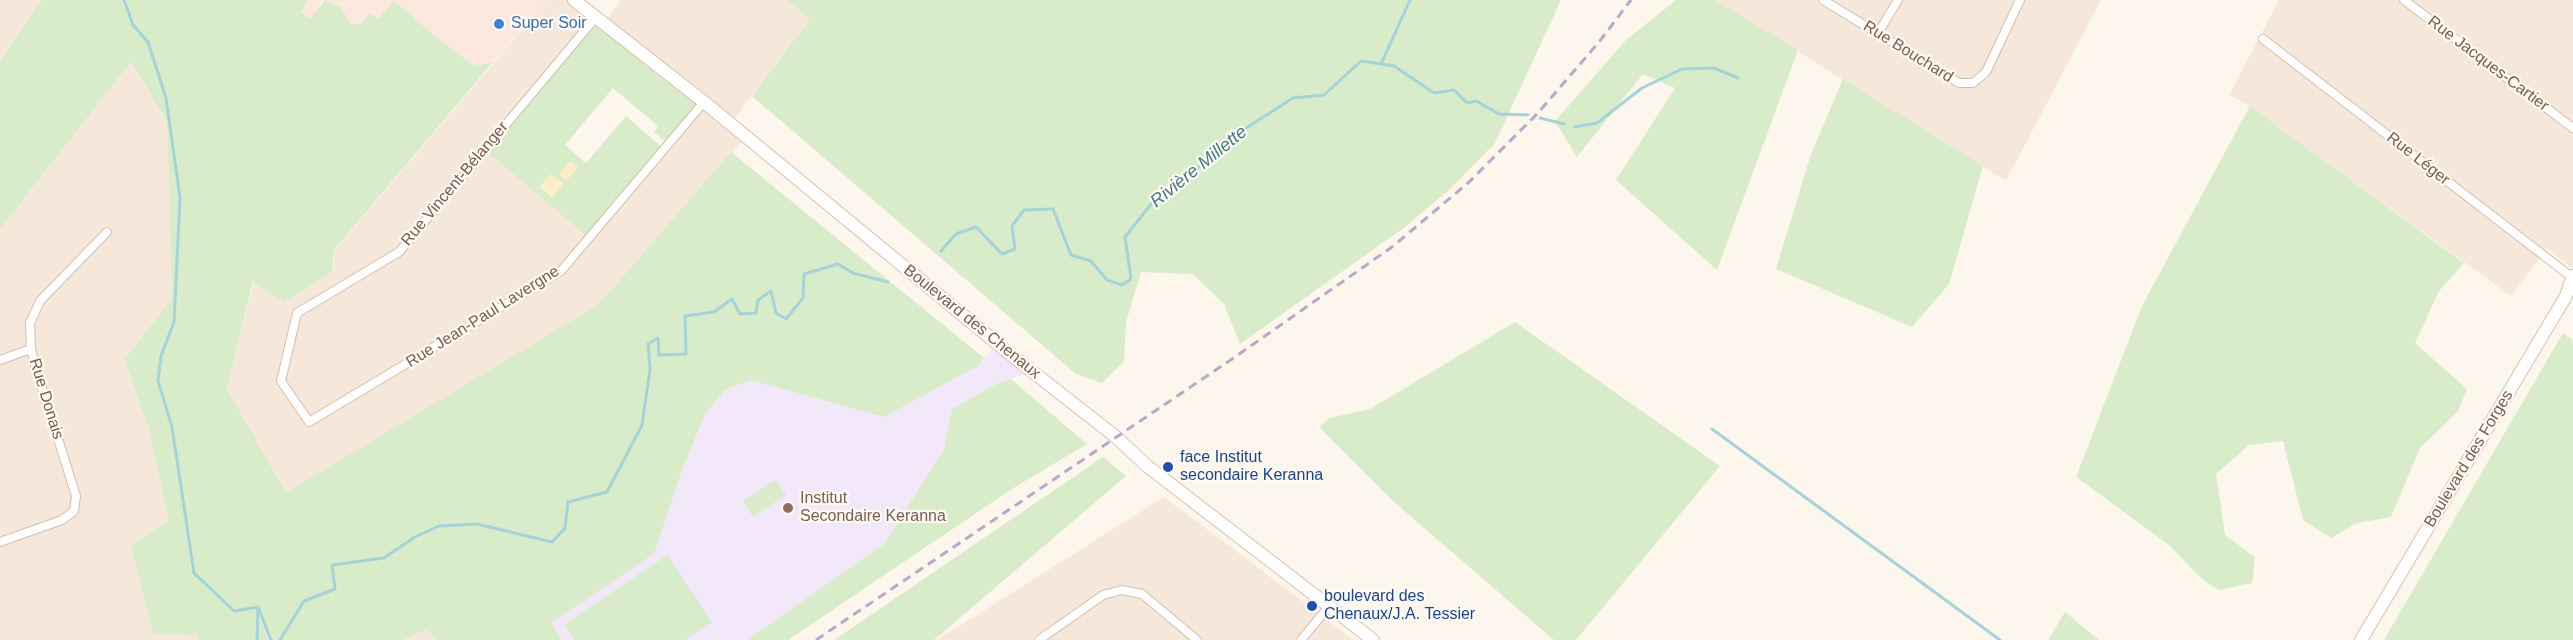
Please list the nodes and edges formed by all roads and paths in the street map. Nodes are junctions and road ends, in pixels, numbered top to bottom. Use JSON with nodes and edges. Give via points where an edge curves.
{"nodes":[{"id":1,"x":574,"y":0,"type":"edge"},
{"id":2,"x":1823,"y":0,"type":"edge"},
{"id":3,"x":1898,"y":0,"type":"edge"},
{"id":4,"x":2020,"y":0,"type":"edge"},
{"id":5,"x":2404,"y":0,"type":"edge"},
{"id":6,"x":596,"y":17,"type":"junction"},
{"id":7,"x":1878,"y":33,"type":"junction"},
{"id":8,"x":2264,"y":39,"type":"dead end"},
{"id":9,"x":704,"y":102,"type":"junction"},
{"id":10,"x":2573,"y":128,"type":"edge"},
{"id":11,"x":107,"y":232,"type":"dead end"},
{"id":12,"x":2572,"y":278,"type":"edge"},
{"id":13,"x":31,"y":349,"type":"junction"},
{"id":14,"x":0,"y":360,"type":"edge"},
{"id":15,"x":309,"y":422,"type":"joint"},
{"id":16,"x":0,"y":542,"type":"edge"},
{"id":17,"x":1330,"y":605,"type":"junction"},
{"id":18,"x":1039,"y":640,"type":"edge"},
{"id":19,"x":1197,"y":640,"type":"edge"},
{"id":20,"x":1301,"y":640,"type":"edge"},
{"id":21,"x":1373,"y":640,"type":"edge"},
{"id":22,"x":2361,"y":640,"type":"edge"}],
"edges":[{"from":1,"to":6,"type":"main road","name":"Boulevard des Chenaux"},
{"from":2,"to":7,"type":"street","name":"Rue Bouchard"},
{"from":3,"to":7,"type":"street"},
{"from":4,"to":7,"type":"street","name":"Rue Bouchard","via":[[1986,72],[1973,83],[1959,83]]},
{"from":5,"to":10,"type":"street","name":"Rue Jacques-Cartier"},
{"from":6,"to":9,"type":"main road","name":"Boulevard des Chenaux"},
{"from":6,"to":15,"type":"street","name":"Rue Vincent-Bélanger","via":[[399,252],[297,313],[281,381]]},
{"from":8,"to":12,"type":"street","name":"Rue Léger"},
{"from":9,"to":15,"type":"street","name":"Rue Jean-Paul Lavergne","via":[[561,271]]},
{"from":9,"to":17,"type":"main road","name":"Boulevard des Chenaux","via":[[1147,466]]},
{"from":11,"to":13,"type":"street","name":"Rue Donais","via":[[40,301],[30,323]]},
{"from":12,"to":22,"type":"main road","name":"Boulevard des Forges","via":[[2566,296]]},
{"from":13,"to":14,"type":"street"},
{"from":13,"to":16,"type":"street","name":"Rue Donais","via":[[76,496],[74,511],[62,520]]},
{"from":17,"to":20,"type":"street"},
{"from":17,"to":21,"type":"main road","name":"Boulevard des Chenaux"},
{"from":18,"to":19,"type":"street","via":[[1103,595],[1122,590],[1142,594]]}]}
